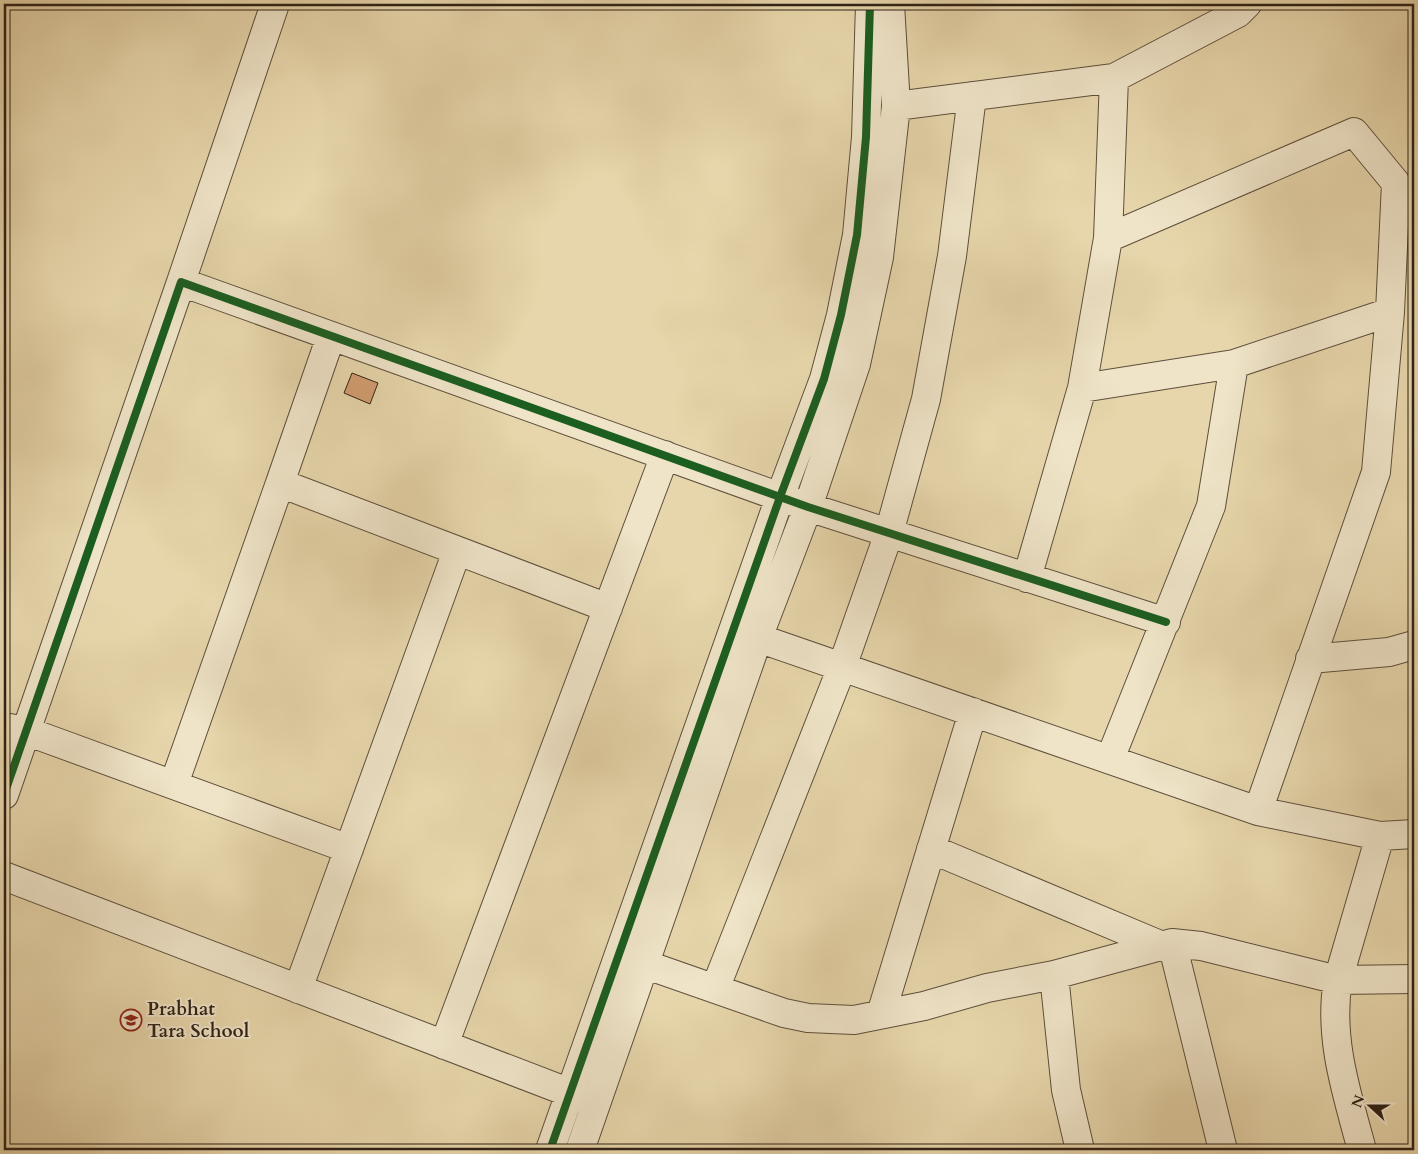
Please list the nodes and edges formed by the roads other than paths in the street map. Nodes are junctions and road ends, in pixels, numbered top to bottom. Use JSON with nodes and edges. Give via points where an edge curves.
{"nodes":[{"id":1,"x":275,"y":4,"type":"edge"},
{"id":2,"x":870,"y":4,"type":"edge"},
{"id":3,"x":890,"y":4,"type":"edge"},
{"id":4,"x":1247,"y":4,"type":"edge"},
{"id":5,"x":1114,"y":78,"type":"junction"},
{"id":6,"x":972,"y":96,"type":"junction"},
{"id":7,"x":896,"y":106,"type":"junction"},
{"id":8,"x":1108,"y":238,"type":"junction"},
{"id":9,"x":181,"y":282,"type":"junction"},
{"id":10,"x":1390,"y":312,"type":"junction"},
{"id":11,"x":332,"y":336,"type":"junction"},
{"id":12,"x":1234,"y":364,"type":"junction"},
{"id":13,"x":1082,"y":388,"type":"junction"},
{"id":14,"x":665,"y":456,"type":"junction"},
{"id":15,"x":280,"y":483,"type":"junction"},
{"id":16,"x":780,"y":497,"type":"junction"},
{"id":17,"x":808,"y":507,"type":"junction"},
{"id":18,"x":889,"y":533,"type":"junction"},
{"id":19,"x":458,"y":551,"type":"junction"},
{"id":20,"x":1027,"y":578,"type":"junction"},
{"id":21,"x":608,"y":608,"type":"junction"},
{"id":22,"x":1166,"y":622,"type":"junction"},
{"id":23,"x":758,"y":638,"type":"junction"},
{"id":24,"x":1414,"y":645,"type":"edge"},
{"id":25,"x":1310,"y":659,"type":"junction"},
{"id":26,"x":842,"y":667,"type":"junction"},
{"id":27,"x":973,"y":712,"type":"junction"},
{"id":28,"x":15,"y":729,"type":"edge"},
{"id":29,"x":1110,"y":760,"type":"junction"},
{"id":30,"x":174,"y":784,"type":"junction"},
{"id":31,"x":4,"y":795,"type":"edge"},
{"id":32,"x":1258,"y":811,"type":"junction"},
{"id":33,"x":1414,"y":834,"type":"edge"},
{"id":34,"x":1380,"y":836,"type":"junction"},
{"id":35,"x":349,"y":849,"type":"junction"},
{"id":36,"x":931,"y":849,"type":"junction"},
{"id":37,"x":4,"y":876,"type":"edge"},
{"id":38,"x":1166,"y":944,"type":"junction"},
{"id":39,"x":644,"y":964,"type":"junction"},
{"id":40,"x":1054,"y":975,"type":"junction"},
{"id":41,"x":1414,"y":979,"type":"edge"},
{"id":42,"x":1338,"y":980,"type":"junction"},
{"id":43,"x":715,"y":988,"type":"junction"},
{"id":44,"x":298,"y":989,"type":"junction"},
{"id":45,"x":881,"y":1014,"type":"junction"},
{"id":46,"x":444,"y":1045,"type":"junction"},
{"id":47,"x":570,"y":1093,"type":"junction"},
{"id":48,"x":596,"y":1103,"type":"junction"},
{"id":49,"x":550,"y":1150,"type":"edge"},
{"id":50,"x":580,"y":1150,"type":"edge"},
{"id":51,"x":1080,"y":1150,"type":"edge"},
{"id":52,"x":1224,"y":1150,"type":"edge"},
{"id":53,"x":1362,"y":1150,"type":"edge"}],
"edges":[{"from":1,"to":9,"type":"street"},
{"from":2,"to":16,"type":"street","via":[[866,137],[857,235],[824,379]]},
{"from":3,"to":7,"type":"street"},
{"from":4,"to":5,"type":"street","via":[[1238,13]]},
{"from":5,"to":6,"type":"street"},
{"from":5,"to":8,"type":"street"},
{"from":6,"to":7,"type":"street"},
{"from":6,"to":18,"type":"street","via":[[952,256],[927,390]]},
{"from":7,"to":17,"type":"street","via":[[879,257],[867,317],[856,364]]},
{"from":8,"to":10,"type":"street","via":[[1354,132],[1396,183]]},
{"from":8,"to":13,"type":"street"},
{"from":9,"to":11,"type":"street"},
{"from":9,"to":28,"type":"street"},
{"from":10,"to":12,"type":"street"},
{"from":10,"to":25,"type":"street","via":[[1376,472]]},
{"from":11,"to":14,"type":"street"},
{"from":11,"to":15,"type":"street"},
{"from":12,"to":13,"type":"street"},
{"from":12,"to":22,"type":"street","via":[[1211,506]]},
{"from":13,"to":20,"type":"street"},
{"from":14,"to":16,"type":"street"},
{"from":14,"to":21,"type":"street"},
{"from":15,"to":19,"type":"street"},
{"from":15,"to":30,"type":"street"},
{"from":16,"to":17,"type":"street"},
{"from":16,"to":47,"type":"street"},
{"from":17,"to":18,"type":"street"},
{"from":17,"to":23,"type":"street"},
{"from":18,"to":20,"type":"street"},
{"from":18,"to":26,"type":"street"},
{"from":19,"to":21,"type":"street"},
{"from":19,"to":35,"type":"street"},
{"from":20,"to":22,"type":"street"},
{"from":21,"to":46,"type":"street"},
{"from":22,"to":29,"type":"street"},
{"from":23,"to":26,"type":"street"},
{"from":23,"to":39,"type":"street"},
{"from":24,"to":25,"type":"street","via":[[1390,652]]},
{"from":25,"to":32,"type":"street"},
{"from":26,"to":27,"type":"street"},
{"from":26,"to":43,"type":"street"},
{"from":27,"to":29,"type":"street"},
{"from":27,"to":36,"type":"street"},
{"from":28,"to":30,"type":"street"},
{"from":28,"to":31,"type":"street"},
{"from":29,"to":32,"type":"street"},
{"from":30,"to":35,"type":"street"},
{"from":32,"to":34,"type":"street"},
{"from":33,"to":34,"type":"street"},
{"from":34,"to":42,"type":"street"},
{"from":35,"to":44,"type":"street"},
{"from":36,"to":38,"type":"street"},
{"from":36,"to":45,"type":"street"},
{"from":37,"to":44,"type":"street"},
{"from":38,"to":40,"type":"street"},
{"from":38,"to":42,"type":"street","via":[[1201,946]]},
{"from":38,"to":52,"type":"street"},
{"from":39,"to":43,"type":"street"},
{"from":39,"to":48,"type":"street"},
{"from":40,"to":45,"type":"street"},
{"from":40,"to":51,"type":"street","via":[[1066,1090]]},
{"from":41,"to":42,"type":"street"},
{"from":42,"to":53,"type":"street","via":[[1334,1020],[1338,1050]]},
{"from":43,"to":45,"type":"street","via":[[784,1013],[808,1018],[854,1020]]},
{"from":44,"to":46,"type":"street"},
{"from":46,"to":47,"type":"street"},
{"from":47,"to":48,"type":"street"},
{"from":47,"to":49,"type":"street"},
{"from":48,"to":50,"type":"street"}]}
